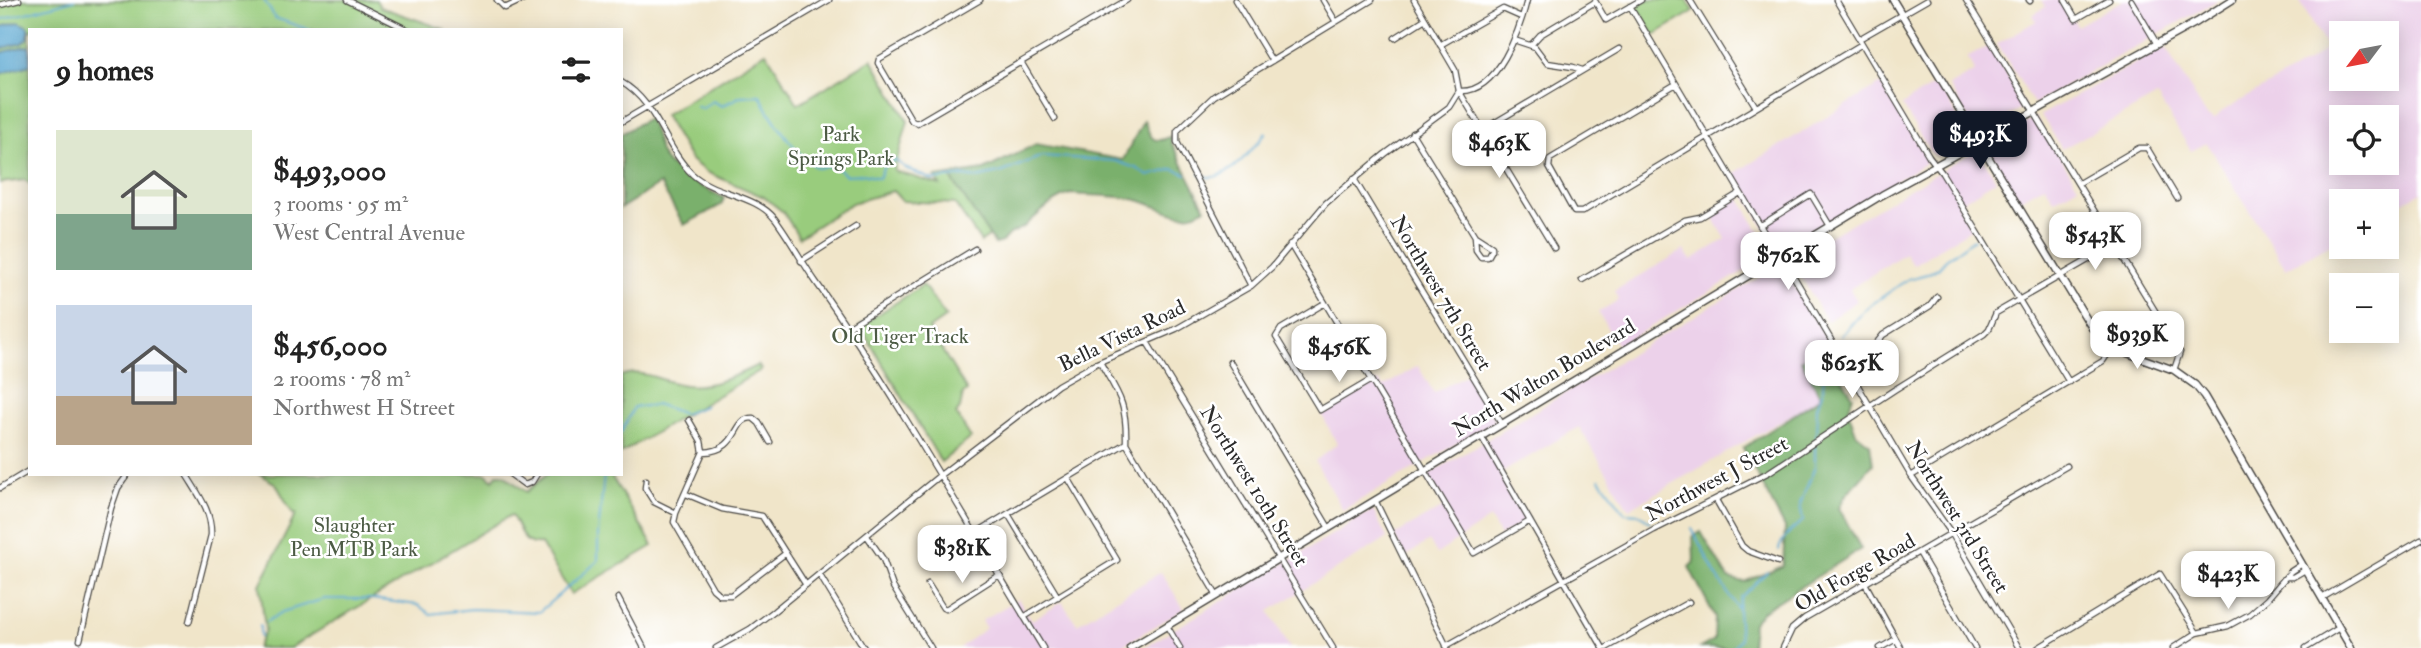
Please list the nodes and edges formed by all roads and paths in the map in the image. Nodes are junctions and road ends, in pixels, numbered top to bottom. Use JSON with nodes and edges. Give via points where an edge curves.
{"nodes":[{"id":1,"x":19,"y":0,"type":"edge"},
{"id":2,"x":346,"y":0,"type":"edge"},
{"id":3,"x":497,"y":0,"type":"edge"},
{"id":4,"x":522,"y":0,"type":"edge"},
{"id":5,"x":978,"y":0,"type":"edge"},
{"id":6,"x":1127,"y":0,"type":"edge"},
{"id":7,"x":1235,"y":0,"type":"edge"},
{"id":8,"x":1323,"y":0,"type":"edge"},
{"id":9,"x":1372,"y":0,"type":"edge"},
{"id":10,"x":1414,"y":0,"type":"edge"},
{"id":11,"x":1527,"y":0,"type":"edge"},
{"id":12,"x":1641,"y":0,"type":"edge"},
{"id":13,"x":1690,"y":0,"type":"edge"},
{"id":14,"x":1836,"y":0,"type":"edge"},
{"id":15,"x":1893,"y":0,"type":"edge"},
{"id":16,"x":1927,"y":0,"type":"edge"},
{"id":17,"x":1966,"y":0,"type":"edge"},
{"id":18,"x":2065,"y":0,"type":"edge"},
{"id":19,"x":2109,"y":0,"type":"edge"},
{"id":20,"x":2132,"y":0,"type":"edge"},
{"id":21,"x":2232,"y":0,"type":"edge"},
{"id":22,"x":827,"y":1,"type":"edge"},
{"id":23,"x":1595,"y":1,"type":"edge"},
{"id":24,"x":0,"y":5,"type":"edge"},
{"id":25,"x":1630,"y":6,"type":"junction"},
{"id":26,"x":1902,"y":15,"type":"junction"},
{"id":27,"x":1521,"y":17,"type":"junction"},
{"id":28,"x":1425,"y":19,"type":"junction"},
{"id":29,"x":1336,"y":22,"type":"junction"},
{"id":30,"x":404,"y":28,"type":"edge"},
{"id":31,"x":1395,"y":37,"type":"dead end"},
{"id":32,"x":1514,"y":40,"type":"junction"},
{"id":33,"x":1860,"y":42,"type":"junction"},
{"id":34,"x":2157,"y":44,"type":"junction"},
{"id":35,"x":1440,"y":45,"type":"junction"},
{"id":36,"x":1531,"y":45,"type":"junction"},
{"id":37,"x":1619,"y":49,"type":"dead end"},
{"id":38,"x":1272,"y":61,"type":"junction"},
{"id":39,"x":1021,"y":62,"type":"junction"},
{"id":40,"x":1582,"y":70,"type":"junction"},
{"id":41,"x":623,"y":84,"type":"edge"},
{"id":42,"x":1676,"y":84,"type":"junction"},
{"id":43,"x":1460,"y":91,"type":"junction"},
{"id":44,"x":648,"y":107,"type":"junction"},
{"id":45,"x":1756,"y":107,"type":"junction"},
{"id":46,"x":2034,"y":111,"type":"junction"},
{"id":47,"x":1055,"y":119,"type":"dead end"},
{"id":48,"x":623,"y":121,"type":"edge"},
{"id":49,"x":1484,"y":129,"type":"junction"},
{"id":50,"x":1412,"y":134,"type":"junction"},
{"id":51,"x":1707,"y":136,"type":"junction"},
{"id":52,"x":1978,"y":141,"type":"junction"},
{"id":53,"x":1935,"y":165,"type":"junction"},
{"id":54,"x":1354,"y":179,"type":"junction"},
{"id":55,"x":2079,"y":183,"type":"junction"},
{"id":56,"x":1740,"y":193,"type":"junction"},
{"id":57,"x":2178,"y":198,"type":"dead end"},
{"id":58,"x":856,"y":226,"type":"dead end"},
{"id":59,"x":1760,"y":226,"type":"junction"},
{"id":60,"x":1830,"y":226,"type":"junction"},
{"id":61,"x":1475,"y":236,"type":"junction"},
{"id":62,"x":1290,"y":244,"type":"junction"},
{"id":63,"x":2116,"y":244,"type":"junction"},
{"id":64,"x":1554,"y":248,"type":"dead end"},
{"id":65,"x":975,"y":249,"type":"dead end"},
{"id":66,"x":1780,"y":256,"type":"junction"},
{"id":67,"x":801,"y":261,"type":"junction"},
{"id":68,"x":2060,"y":278,"type":"junction"},
{"id":69,"x":1582,"y":280,"type":"dead end"},
{"id":70,"x":1251,"y":286,"type":"junction"},
{"id":71,"x":1937,"y":297,"type":"dead end"},
{"id":72,"x":2019,"y":300,"type":"junction"},
{"id":73,"x":1325,"y":303,"type":"junction"},
{"id":74,"x":848,"y":327,"type":"junction"},
{"id":75,"x":1147,"y":342,"type":"junction"},
{"id":76,"x":2113,"y":346,"type":"junction"},
{"id":77,"x":1100,"y":362,"type":"junction"},
{"id":78,"x":1230,"y":362,"type":"dead end"},
{"id":79,"x":1848,"y":368,"type":"junction"},
{"id":80,"x":2174,"y":370,"type":"junction"},
{"id":81,"x":1371,"y":380,"type":"junction"},
{"id":82,"x":2069,"y":382,"type":"junction"},
{"id":83,"x":1870,"y":407,"type":"junction"},
{"id":84,"x":689,"y":419,"type":"dead end"},
{"id":85,"x":1502,"y":424,"type":"junction"},
{"id":86,"x":1481,"y":436,"type":"junction"},
{"id":87,"x":770,"y":442,"type":"dead end"},
{"id":88,"x":1126,"y":443,"type":"junction"},
{"id":89,"x":703,"y":452,"type":"junction"},
{"id":90,"x":2067,"y":466,"type":"dead end"},
{"id":91,"x":1425,"y":470,"type":"junction"},
{"id":92,"x":28,"y":471,"type":"edge"},
{"id":93,"x":127,"y":476,"type":"edge"},
{"id":94,"x":187,"y":476,"type":"edge"},
{"id":95,"x":513,"y":476,"type":"edge"},
{"id":96,"x":536,"y":476,"type":"edge"},
{"id":97,"x":939,"y":476,"type":"junction"},
{"id":98,"x":1911,"y":476,"type":"junction"},
{"id":99,"x":1068,"y":478,"type":"junction"},
{"id":100,"x":646,"y":480,"type":"dead end"},
{"id":101,"x":0,"y":488,"type":"edge"},
{"id":102,"x":686,"y":494,"type":"junction"},
{"id":103,"x":1375,"y":500,"type":"junction"},
{"id":104,"x":1716,"y":500,"type":"junction"},
{"id":105,"x":676,"y":513,"type":"junction"},
{"id":106,"x":1008,"y":514,"type":"junction"},
{"id":107,"x":1530,"y":521,"type":"junction"},
{"id":108,"x":1329,"y":528,"type":"junction"},
{"id":109,"x":974,"y":534,"type":"junction"},
{"id":110,"x":1952,"y":534,"type":"junction"},
{"id":111,"x":867,"y":536,"type":"junction"},
{"id":112,"x":2421,"y":540,"type":"edge"},
{"id":113,"x":786,"y":553,"type":"junction"},
{"id":114,"x":1920,"y":554,"type":"junction"},
{"id":115,"x":1279,"y":558,"type":"junction"},
{"id":116,"x":1778,"y":562,"type":"dead end"},
{"id":117,"x":2304,"y":567,"type":"junction"},
{"id":118,"x":819,"y":574,"type":"junction"},
{"id":119,"x":999,"y":575,"type":"junction"},
{"id":120,"x":1564,"y":581,"type":"junction"},
{"id":121,"x":928,"y":584,"type":"dead end"},
{"id":122,"x":806,"y":585,"type":"junction"},
{"id":123,"x":1866,"y":585,"type":"junction"},
{"id":124,"x":1217,"y":596,"type":"junction"},
{"id":125,"x":1058,"y":597,"type":"junction"},
{"id":126,"x":618,"y":598,"type":"dead end"},
{"id":127,"x":2322,"y":598,"type":"junction"},
{"id":128,"x":1689,"y":602,"type":"dead end"},
{"id":129,"x":1024,"y":617,"type":"junction"},
{"id":130,"x":189,"y":622,"type":"dead end"},
{"id":131,"x":1167,"y":626,"type":"junction"},
{"id":132,"x":2339,"y":628,"type":"junction"},
{"id":133,"x":2197,"y":633,"type":"junction"},
{"id":134,"x":1896,"y":639,"type":"junction"},
{"id":135,"x":80,"y":640,"type":"dead end"},
{"id":136,"x":1446,"y":647,"type":"edge"},
{"id":137,"x":644,"y":648,"type":"edge"},
{"id":138,"x":716,"y":648,"type":"edge"},
{"id":139,"x":864,"y":648,"type":"edge"},
{"id":140,"x":931,"y":648,"type":"edge"},
{"id":141,"x":1043,"y":648,"type":"edge"},
{"id":142,"x":1130,"y":648,"type":"edge"},
{"id":143,"x":1180,"y":648,"type":"edge"},
{"id":144,"x":1334,"y":648,"type":"edge"},
{"id":145,"x":1605,"y":648,"type":"edge"},
{"id":146,"x":1783,"y":648,"type":"edge"},
{"id":147,"x":1880,"y":648,"type":"edge"},
{"id":148,"x":1901,"y":648,"type":"edge"},
{"id":149,"x":1975,"y":648,"type":"edge"},
{"id":150,"x":2019,"y":648,"type":"edge"},
{"id":151,"x":2038,"y":648,"type":"edge"},
{"id":152,"x":2173,"y":648,"type":"edge"},
{"id":153,"x":2306,"y":648,"type":"edge"},
{"id":154,"x":2351,"y":648,"type":"edge"}],
"edges":[{"from":1,"to":24,"type":"street"},
{"from":2,"to":30,"type":"street"},
{"from":3,"to":4,"type":"street","via":[[505,8]]},
{"from":5,"to":39,"type":"street","via":[[879,59],[912,121],[916,123]]},
{"from":6,"to":39,"type":"street"},
{"from":7,"to":38,"type":"street"},
{"from":8,"to":29,"type":"street"},
{"from":9,"to":29,"type":"street"},
{"from":10,"to":28,"type":"street"},
{"from":11,"to":27,"type":"street"},
{"from":12,"to":25,"type":"street"},
{"from":13,"to":45,"type":"street"},
{"from":14,"to":33,"type":"street"},
{"from":15,"to":26,"type":"main road"},
{"from":16,"to":26,"type":"street"},
{"from":17,"to":46,"type":"street"},
{"from":18,"to":19,"type":"street","via":[[2076,19]]},
{"from":20,"to":34,"type":"street"},
{"from":21,"to":34,"type":"main road","name":"North Walton Boulevard"},
{"from":22,"to":44,"type":"street"},
{"from":23,"to":25,"type":"street","via":[[1606,20]]},
{"from":23,"to":36,"type":"street","via":[[1539,35]]},
{"from":25,"to":42,"type":"street","name":"Northwest 3rd Street"},
{"from":26,"to":33,"type":"street"},
{"from":26,"to":52,"type":"main road"},
{"from":27,"to":32,"type":"street"},
{"from":27,"to":35,"type":"street","via":[[1503,9]]},
{"from":28,"to":31,"type":"street"},
{"from":28,"to":35,"type":"street"},
{"from":29,"to":38,"type":"street"},
{"from":32,"to":36,"type":"street"},
{"from":32,"to":43,"type":"street","via":[[1489,77],[1469,91]]},
{"from":33,"to":45,"type":"street"},
{"from":33,"to":53,"type":"street"},
{"from":34,"to":46,"type":"main road","name":"North Walton Boulevard"},
{"from":35,"to":43,"type":"street","via":[[1455,70]]},
{"from":36,"to":40,"type":"street","via":[[1547,64]]},
{"from":37,"to":40,"type":"street"},
{"from":38,"to":70,"type":"street","via":[[1214,96],[1176,134]]},
{"from":39,"to":47,"type":"street"},
{"from":40,"to":49,"type":"street"},
{"from":41,"to":44,"type":"street"},
{"from":42,"to":51,"type":"street","name":"Northwest 3rd Street"},
{"from":42,"to":51,"type":"street","via":[[1550,159],[1549,167],[1574,212],[1582,212]]},
{"from":43,"to":49,"type":"street"},
{"from":43,"to":50,"type":"street","name":"Bella Vista Road","via":[[1449,107]]},
{"from":44,"to":48,"type":"street"},
{"from":44,"to":67,"type":"street","via":[[691,173],[774,217]]},
{"from":45,"to":51,"type":"street"},
{"from":46,"to":52,"type":"main road","name":"North Walton Boulevard"},
{"from":46,"to":55,"type":"street"},
{"from":49,"to":64,"type":"street"},
{"from":50,"to":54,"type":"street","name":"Bella Vista Road"},
{"from":50,"to":61,"type":"street"},
{"from":51,"to":56,"type":"street","name":"Northwest 3rd Street"},
{"from":52,"to":53,"type":"main road","name":"North Walton Boulevard"},
{"from":52,"to":68,"type":"main road"},
{"from":53,"to":60,"type":"main road","name":"North Walton Boulevard"},
{"from":53,"to":72,"type":"street"},
{"from":54,"to":62,"type":"street","name":"Bella Vista Road"},
{"from":54,"to":85,"type":"street","name":"Northwest 7th Street"},
{"from":55,"to":57,"type":"street","via":[[2139,148],[2147,148]]},
{"from":55,"to":63,"type":"street"},
{"from":56,"to":59,"type":"street","name":"Northwest 3rd Street"},
{"from":56,"to":69,"type":"street"},
{"from":58,"to":67,"type":"street"},
{"from":59,"to":60,"type":"street","via":[[1811,194]]},
{"from":59,"to":66,"type":"street","name":"Northwest 3rd Street"},
{"from":60,"to":66,"type":"main road","name":"North Walton Boulevard"},
{"from":61,"to":61,"type":"street","via":[[1478,254],[1488,257],[1492,247]]},
{"from":62,"to":70,"type":"street","name":"Bella Vista Road"},
{"from":62,"to":73,"type":"street"},
{"from":63,"to":68,"type":"street","name":"Northwest J Street"},
{"from":63,"to":80,"type":"street","via":[[2180,352]]},
{"from":65,"to":74,"type":"street"},
{"from":66,"to":79,"type":"street","name":"Northwest 3rd Street"},
{"from":66,"to":85,"type":"main road","name":"North Walton Boulevard"},
{"from":67,"to":74,"type":"street"},
{"from":68,"to":72,"type":"street","name":"Northwest J Street"},
{"from":68,"to":76,"type":"main road","via":[[2092,328]]},
{"from":70,"to":75,"type":"street","name":"Bella Vista Road"},
{"from":71,"to":79,"type":"street","via":[[1883,335],[1863,360]]},
{"from":72,"to":82,"type":"street"},
{"from":72,"to":83,"type":"street","name":"Northwest J Street","via":[[1996,313],[1983,334]]},
{"from":73,"to":81,"type":"street"},
{"from":73,"to":81,"type":"street","via":[[1280,329],[1276,337],[1320,410]]},
{"from":74,"to":97,"type":"street"},
{"from":75,"to":77,"type":"street","name":"Bella Vista Road"},
{"from":75,"to":115,"type":"street","name":"Northwest 10th Street"},
{"from":76,"to":80,"type":"main road"},
{"from":76,"to":82,"type":"street","via":[[2103,361]]},
{"from":77,"to":88,"type":"street","via":[[1124,404]]},
{"from":77,"to":97,"type":"street","name":"Bella Vista Road","via":[[1058,385]]},
{"from":78,"to":108,"type":"street"},
{"from":79,"to":83,"type":"street","name":"Northwest 3rd Street"},
{"from":80,"to":117,"type":"main road","via":[[2204,396]]},
{"from":81,"to":91,"type":"street"},
{"from":82,"to":98,"type":"street"},
{"from":83,"to":98,"type":"street","name":"Northwest 3rd Street"},
{"from":83,"to":104,"type":"street","name":"Northwest J Street"},
{"from":84,"to":89,"type":"street"},
{"from":85,"to":86,"type":"main road","name":"North Walton Boulevard"},
{"from":86,"to":91,"type":"main road","name":"North Walton Boulevard"},
{"from":86,"to":107,"type":"street"},
{"from":87,"to":89,"type":"street","via":[[759,423],[747,418],[727,445]]},
{"from":88,"to":99,"type":"street"},
{"from":88,"to":124,"type":"street"},
{"from":89,"to":102,"type":"street"},
{"from":90,"to":110,"type":"street","name":"Old Forge Road"},
{"from":91,"to":103,"type":"main road","name":"North Walton Boulevard"},
{"from":91,"to":107,"type":"street","via":[[1474,553]]},
{"from":92,"to":101,"type":"street"},
{"from":93,"to":135,"type":"street","via":[[111,508]]},
{"from":94,"to":130,"type":"street","via":[[211,522]]},
{"from":95,"to":96,"type":"street","via":[[526,485]]},
{"from":97,"to":109,"type":"street"},
{"from":97,"to":111,"type":"street","name":"Bella Vista Road"},
{"from":98,"to":110,"type":"street","name":"Northwest 3rd Street"},
{"from":99,"to":106,"type":"street"},
{"from":99,"to":125,"type":"street","via":[[1117,560]]},
{"from":100,"to":105,"type":"street","via":[[645,488],[654,502]]},
{"from":102,"to":105,"type":"street"},
{"from":102,"to":113,"type":"street","via":[[722,509],[762,516]]},
{"from":103,"to":108,"type":"main road","name":"North Walton Boulevard"},
{"from":103,"to":136,"type":"street"},
{"from":104,"to":116,"type":"street","via":[[1742,546]]},
{"from":104,"to":120,"type":"street","name":"Northwest J Street"},
{"from":105,"to":113,"type":"street","via":[[676,528],[720,595],[730,595]]},
{"from":106,"to":109,"type":"street"},
{"from":106,"to":125,"type":"street"},
{"from":107,"to":120,"type":"street"},
{"from":108,"to":115,"type":"main road","name":"North Walton Boulevard"},
{"from":109,"to":119,"type":"street"},
{"from":110,"to":114,"type":"street","name":"Old Forge Road"},
{"from":110,"to":150,"type":"street","name":"Northwest 3rd Street"},
{"from":111,"to":118,"type":"street","name":"Bella Vista Road"},
{"from":111,"to":140,"type":"street"},
{"from":112,"to":127,"type":"street"},
{"from":113,"to":122,"type":"street"},
{"from":114,"to":123,"type":"street","name":"Old Forge Road"},
{"from":114,"to":149,"type":"street"},
{"from":115,"to":124,"type":"main road","name":"North Walton Boulevard"},
{"from":115,"to":144,"type":"street","name":"Northwest 10th Street"},
{"from":117,"to":127,"type":"main road"},
{"from":117,"to":133,"type":"street","via":[[2290,572],[2250,614],[2228,626]]},
{"from":118,"to":122,"type":"street","name":"Bella Vista Road"},
{"from":118,"to":139,"type":"street"},
{"from":119,"to":121,"type":"street","via":[[946,609]]},
{"from":119,"to":129,"type":"street"},
{"from":120,"to":136,"type":"street","name":"Northwest J Street"},
{"from":120,"to":145,"type":"street"},
{"from":122,"to":138,"type":"street","name":"Bella Vista Road","via":[[750,629]]},
{"from":123,"to":134,"type":"street"},
{"from":123,"to":146,"type":"street","name":"Old Forge Road","via":[[1805,618],[1792,629]]},
{"from":124,"to":131,"type":"main road","name":"North Walton Boulevard"},
{"from":125,"to":129,"type":"street"},
{"from":126,"to":137,"type":"street"},
{"from":127,"to":132,"type":"main road"},
{"from":128,"to":145,"type":"street"},
{"from":129,"to":141,"type":"street"},
{"from":131,"to":142,"type":"main road","name":"North Walton Boulevard"},
{"from":131,"to":143,"type":"street"},
{"from":132,"to":153,"type":"street"},
{"from":132,"to":154,"type":"main road"},
{"from":133,"to":151,"type":"street","via":[[2160,574]]},
{"from":133,"to":152,"type":"street"},
{"from":134,"to":147,"type":"street"},
{"from":134,"to":148,"type":"street"}]}
